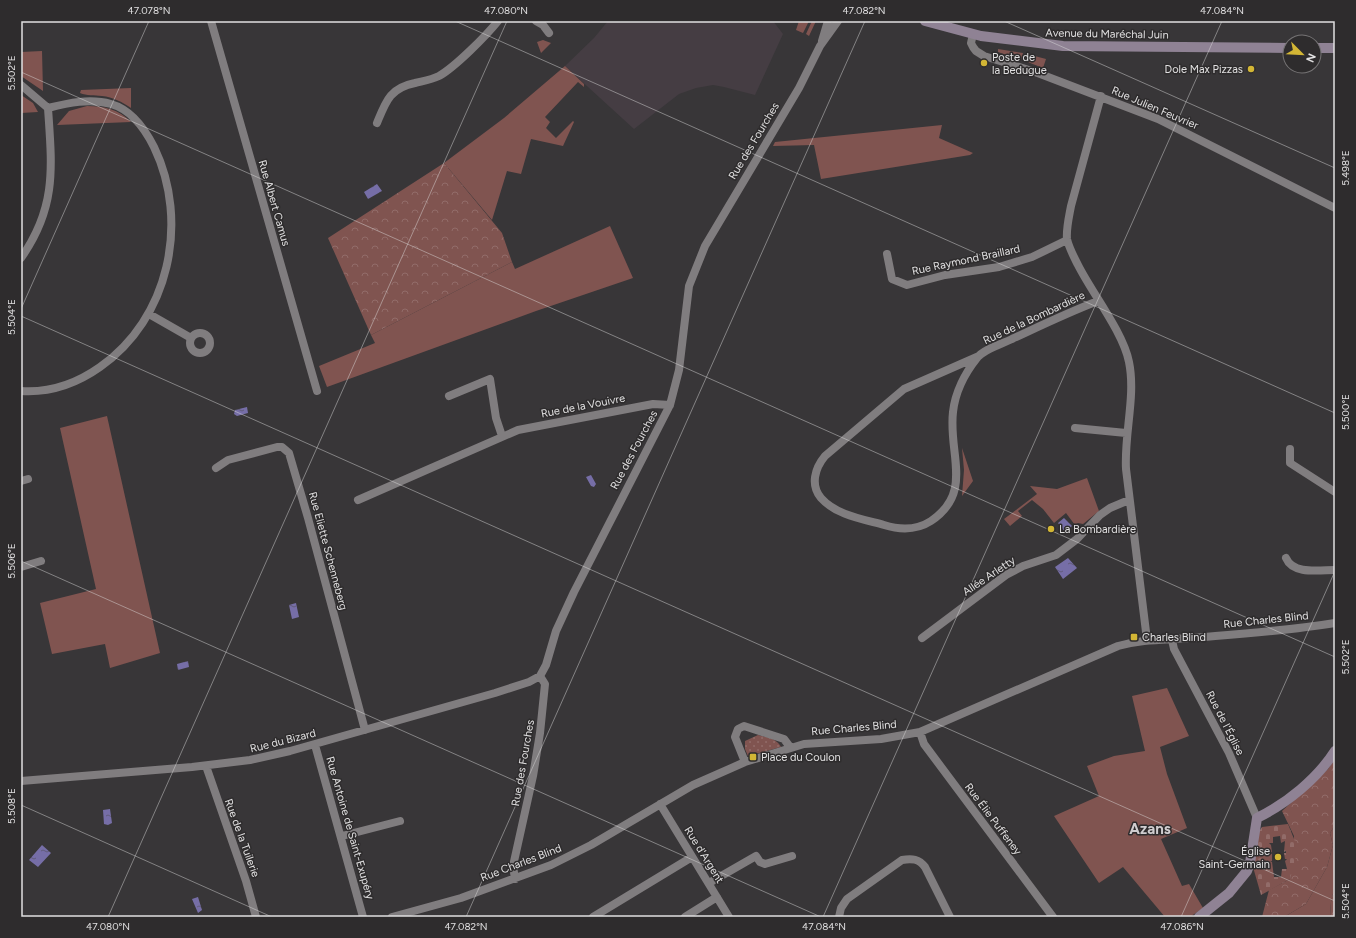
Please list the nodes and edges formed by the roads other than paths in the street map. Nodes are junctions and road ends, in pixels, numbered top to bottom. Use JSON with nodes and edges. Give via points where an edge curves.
{"nodes":[{"id":1,"x":210,"y":21,"type":"edge"},
{"id":2,"x":498,"y":21,"type":"edge"},
{"id":3,"x":536,"y":21,"type":"edge"},
{"id":4,"x":828,"y":21,"type":"edge"},
{"id":5,"x":838,"y":21,"type":"edge"},
{"id":6,"x":925,"y":21,"type":"edge"},
{"id":7,"x":549,"y":33,"type":"dead end"},
{"id":8,"x":973,"y":34,"type":"junction"},
{"id":9,"x":820,"y":46,"type":"junction"},
{"id":10,"x":1282,"y":48,"type":"edge"},
{"id":11,"x":1322,"y":48,"type":"edge"},
{"id":12,"x":1335,"y":48,"type":"edge"},
{"id":13,"x":21,"y":86,"type":"edge"},
{"id":14,"x":1101,"y":96,"type":"junction"},
{"id":15,"x":48,"y":108,"type":"junction"},
{"id":16,"x":377,"y":123,"type":"dead end"},
{"id":17,"x":1335,"y":208,"type":"edge"},
{"id":18,"x":1067,"y":240,"type":"junction"},
{"id":19,"x":887,"y":254,"type":"dead end"},
{"id":20,"x":21,"y":258,"type":"edge"},
{"id":21,"x":1098,"y":301,"type":"junction"},
{"id":22,"x":149,"y":314,"type":"junction"},
{"id":23,"x":191,"y":338,"type":"dead end"},
{"id":24,"x":979,"y":356,"type":"junction"},
{"id":25,"x":21,"y":391,"type":"edge"},
{"id":26,"x":317,"y":391,"type":"dead end"},
{"id":27,"x":449,"y":396,"type":"dead end"},
{"id":28,"x":670,"y":405,"type":"junction"},
{"id":29,"x":1075,"y":428,"type":"dead end"},
{"id":30,"x":1126,"y":433,"type":"junction"},
{"id":31,"x":502,"y":436,"type":"junction"},
{"id":32,"x":1290,"y":449,"type":"dead end"},
{"id":33,"x":216,"y":468,"type":"dead end"},
{"id":34,"x":1335,"y":492,"type":"edge"},
{"id":35,"x":358,"y":500,"type":"dead end"},
{"id":36,"x":1129,"y":500,"type":"junction"},
{"id":37,"x":1286,"y":558,"type":"dead end"},
{"id":38,"x":41,"y":561,"type":"dead end"},
{"id":39,"x":21,"y":566,"type":"edge"},
{"id":40,"x":1335,"y":570,"type":"edge"},
{"id":41,"x":1335,"y":623,"type":"edge"},
{"id":42,"x":922,"y":638,"type":"dead end"},
{"id":43,"x":1147,"y":640,"type":"junction"},
{"id":44,"x":1172,"y":640,"type":"junction"},
{"id":45,"x":540,"y":676,"type":"junction"},
{"id":46,"x":364,"y":730,"type":"junction"},
{"id":47,"x":920,"y":732,"type":"junction"},
{"id":48,"x":315,"y":745,"type":"junction"},
{"id":49,"x":790,"y":747,"type":"junction"},
{"id":50,"x":1335,"y":751,"type":"edge"},
{"id":51,"x":745,"y":762,"type":"junction"},
{"id":52,"x":206,"y":766,"type":"junction"},
{"id":53,"x":21,"y":781,"type":"edge"},
{"id":54,"x":660,"y":804,"type":"junction"},
{"id":55,"x":1257,"y":818,"type":"junction"},
{"id":56,"x":400,"y":821,"type":"dead end"},
{"id":57,"x":342,"y":836,"type":"junction"},
{"id":58,"x":792,"y":856,"type":"dead end"},
{"id":59,"x":692,"y":857,"type":"junction"},
{"id":60,"x":514,"y":879,"type":"junction"},
{"id":61,"x":709,"y":883,"type":"junction"},
{"id":62,"x":717,"y":897,"type":"junction"},
{"id":63,"x":256,"y":917,"type":"edge"},
{"id":64,"x":363,"y":917,"type":"edge"},
{"id":65,"x":392,"y":917,"type":"edge"},
{"id":66,"x":593,"y":917,"type":"edge"},
{"id":67,"x":685,"y":917,"type":"edge"},
{"id":68,"x":729,"y":917,"type":"edge"},
{"id":69,"x":839,"y":917,"type":"edge"},
{"id":70,"x":950,"y":917,"type":"edge"},
{"id":71,"x":1053,"y":917,"type":"edge"},
{"id":72,"x":1199,"y":917,"type":"edge"}],
"edges":[{"from":1,"to":26,"type":"street","name":"Rue Albert Camus"},
{"from":2,"to":16,"type":"street","via":[[445,72],[394,91]]},
{"from":3,"to":7,"type":"street"},
{"from":4,"to":9,"type":"street","name":"Rue des Fourches"},
{"from":5,"to":9,"type":"street","name":"Rue des Fourches"},
{"from":6,"to":8,"type":"main road","name":"Avenue du Maréchal Juin"},
{"from":8,"to":10,"type":"main road","name":"Avenue du Maréchal Juin","via":[[1063,46]]},
{"from":8,"to":14,"type":"street","name":"Rue Julien Feuvrier","via":[[973,47],[984,56]]},
{"from":9,"to":28,"type":"street","name":"Rue des Fourches","via":[[799,88],[698,262],[689,286],[679,370]]},
{"from":11,"to":12,"type":"main road"},
{"from":13,"to":15,"type":"street"},
{"from":14,"to":17,"type":"street","name":"Rue Julien Feuvrier","via":[[1172,126]]},
{"from":14,"to":18,"type":"street","via":[[1071,206]]},
{"from":15,"to":20,"type":"street","via":[[52,163],[49,199],[39,228]]},
{"from":15,"to":22,"type":"street","via":[[81,102],[112,104],[135,118],[154,146],[164,172],[172,222],[166,271]]},
{"from":18,"to":19,"type":"street","name":"Rue Raymond Braillard","via":[[1016,263],[945,275],[907,285],[892,279]]},
{"from":18,"to":21,"type":"street"},
{"from":21,"to":24,"type":"street","name":"Rue de la Bombardière"},
{"from":21,"to":30,"type":"street","via":[[1129,361],[1130,389]]},
{"from":22,"to":23,"type":"street"},
{"from":22,"to":25,"type":"street","via":[[124,347],[87,376],[72,384],[53,389]]},
{"from":24,"to":24,"type":"street","name":"Rue de la Bombardière","via":[[962,383],[954,405],[952,428],[957,465],[956,484],[950,502],[944,510],[926,524],[899,528],[845,514],[824,502],[816,488],[815,480],[817,467],[825,456],[904,389]]},
{"from":27,"to":31,"type":"street","via":[[490,379],[496,418]]},
{"from":28,"to":31,"type":"street","name":"Rue de la Vouivre","via":[[653,404],[600,413],[532,426]]},
{"from":28,"to":45,"type":"street","name":"Rue des Fourches","via":[[574,592],[556,631],[546,666]]},
{"from":29,"to":30,"type":"street"},
{"from":30,"to":36,"type":"street"},
{"from":31,"to":35,"type":"street","name":"Rue de la Vouivre"},
{"from":32,"to":34,"type":"street","via":[[1290,463]]},
{"from":33,"to":46,"type":"street","name":"Rue Eliette Schenneberg","via":[[228,460],[277,447],[282,447],[289,453]]},
{"from":36,"to":42,"type":"street","name":"Allée Arletty","via":[[1110,508],[1056,555],[1023,566],[1006,575]]},
{"from":36,"to":43,"type":"street"},
{"from":37,"to":40,"type":"street","via":[[1293,567],[1300,570]]},
{"from":38,"to":39,"type":"street"},
{"from":41,"to":44,"type":"street","name":"Rue Charles Blind","via":[[1298,629]]},
{"from":43,"to":44,"type":"street","name":"Rue Charles Blind"},
{"from":43,"to":47,"type":"street","name":"Rue Charles Blind","via":[[1136,640],[1118,646]]},
{"from":44,"to":55,"type":"street","name":"Rue de l'Église","via":[[1174,649],[1229,753]]},
{"from":45,"to":46,"type":"street","name":"Rue du Bizard","via":[[495,693]]},
{"from":45,"to":60,"type":"street","name":"Rue des Fourches","via":[[545,684],[540,733],[513,866]]},
{"from":46,"to":48,"type":"street","name":"Rue du Bizard"},
{"from":47,"to":49,"type":"street","name":"Rue Charles Blind","via":[[881,739],[814,742]]},
{"from":47,"to":71,"type":"street","name":"Rue Élie Puffeney","via":[[929,751]]},
{"from":48,"to":52,"type":"street","name":"Rue du Bizard","via":[[250,760]]},
{"from":48,"to":57,"type":"street","name":"Rue Antoine de Saint-Exupéry"},
{"from":49,"to":51,"type":"street","name":"Rue Charles Blind"},
{"from":49,"to":51,"type":"street","via":[[784,739],[744,726],[738,729],[735,737]]},
{"from":50,"to":55,"type":"main road","via":[[1318,773],[1270,812]]},
{"from":51,"to":54,"type":"street","name":"Rue Charles Blind","via":[[693,785]]},
{"from":52,"to":53,"type":"street","name":"Rue du Bizard"},
{"from":52,"to":63,"type":"street","name":"Rue de la Tuilerie","via":[[246,880]]},
{"from":54,"to":59,"type":"street","name":"Rue d'Argent"},
{"from":54,"to":60,"type":"street","name":"Rue Charles Blind","via":[[567,857]]},
{"from":55,"to":72,"type":"main road","via":[[1247,871],[1229,893]]},
{"from":56,"to":57,"type":"street"},
{"from":57,"to":64,"type":"street","name":"Rue Antoine de Saint-Exupéry"},
{"from":58,"to":61,"type":"street","via":[[764,864],[756,856]]},
{"from":59,"to":61,"type":"street","name":"Rue d'Argent"},
{"from":59,"to":66,"type":"street"},
{"from":60,"to":65,"type":"street","name":"Rue Charles Blind","via":[[461,898]]},
{"from":61,"to":62,"type":"street","name":"Rue d'Argent"},
{"from":62,"to":67,"type":"street"},
{"from":62,"to":68,"type":"street","name":"Rue d'Argent"},
{"from":69,"to":70,"type":"street","via":[[847,899],[902,860],[909,858],[921,862],[925,867]]}]}
